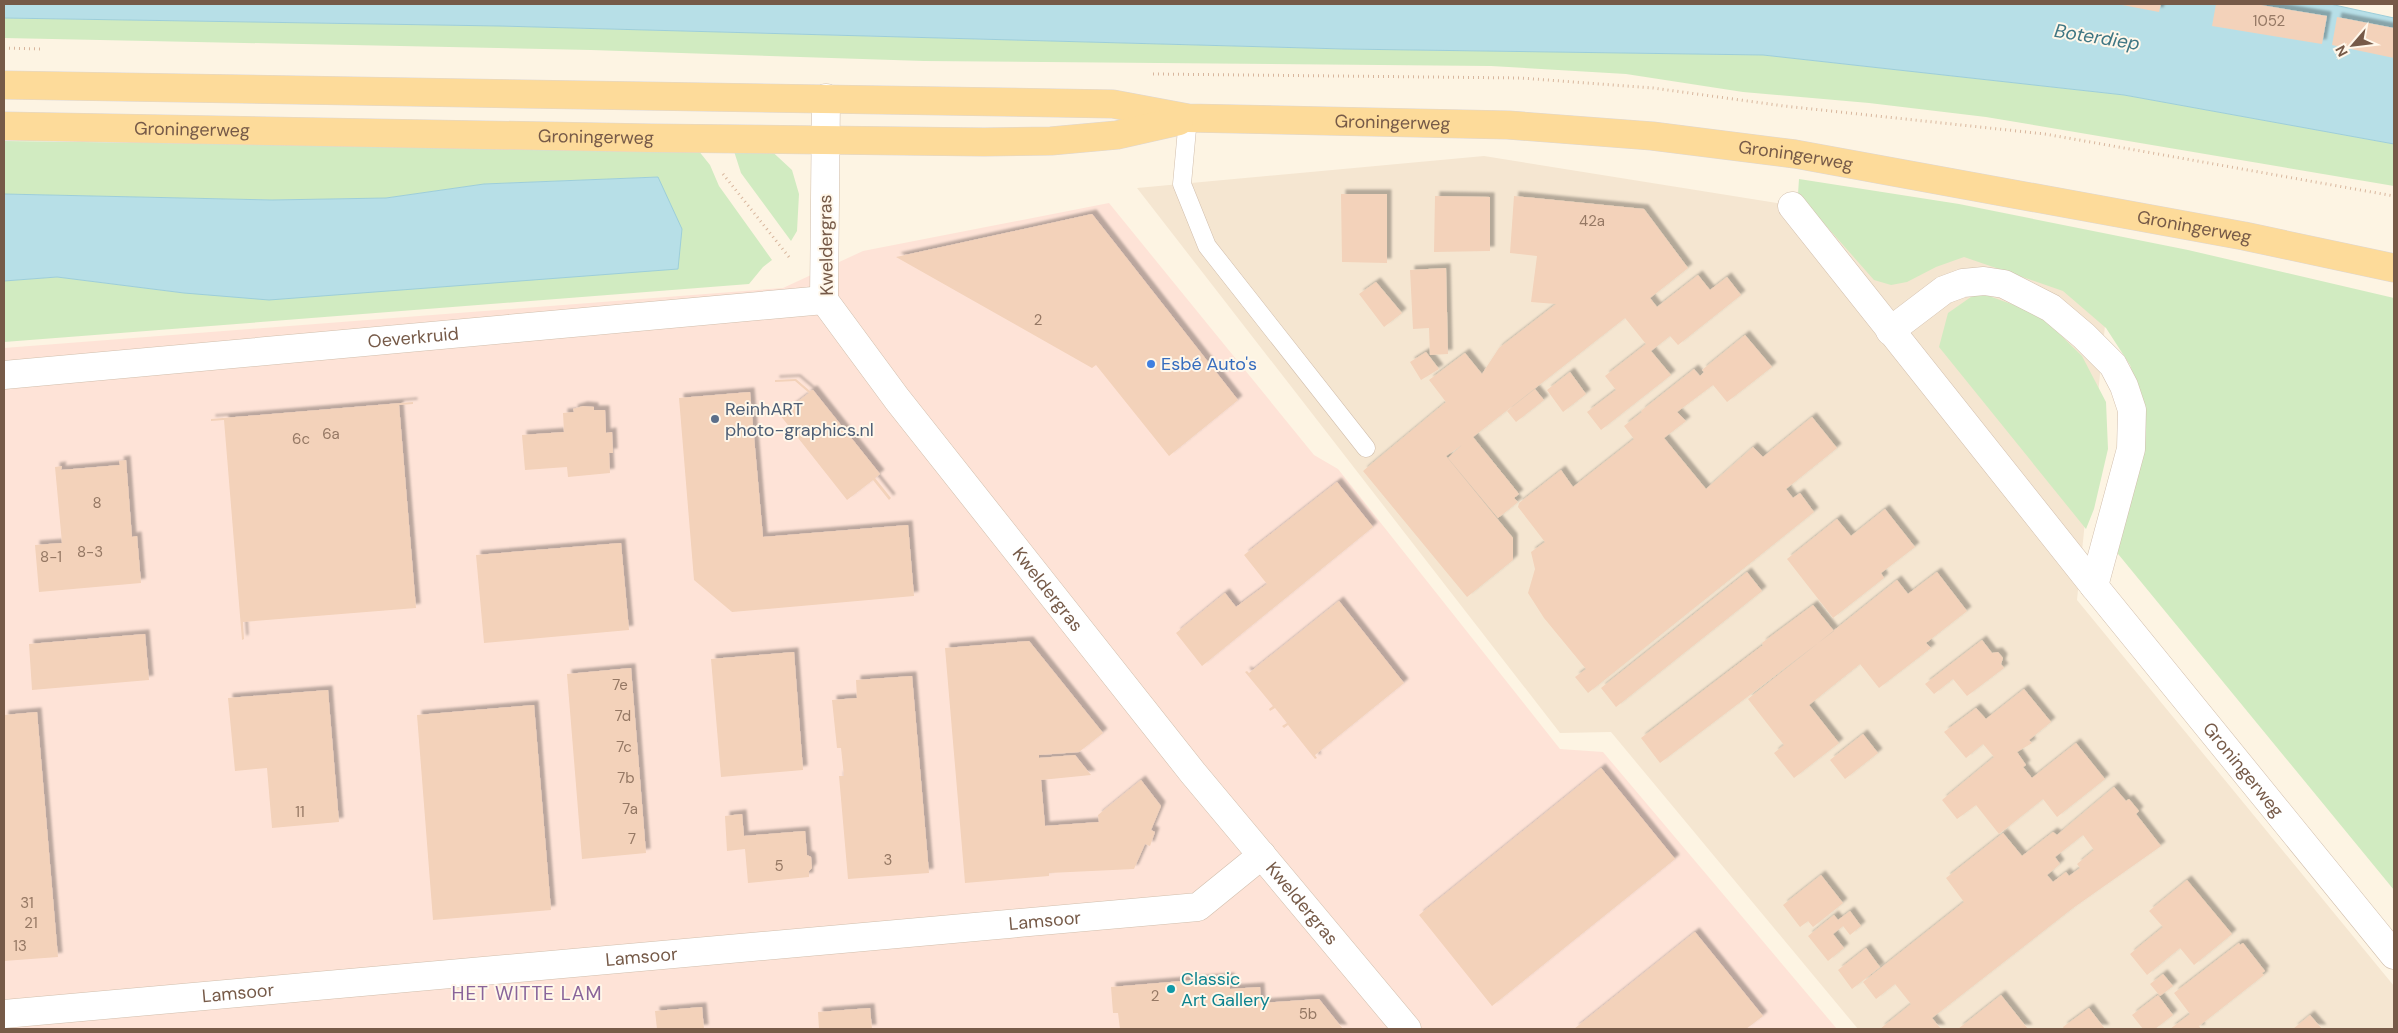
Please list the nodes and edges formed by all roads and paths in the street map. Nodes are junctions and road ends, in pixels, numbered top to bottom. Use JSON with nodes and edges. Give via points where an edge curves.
{"nodes":[{"id":1,"x":4,"y":85,"type":"edge"},
{"id":2,"x":826,"y":98,"type":"junction"},
{"id":3,"x":1188,"y":118,"type":"junction"},
{"id":4,"x":4,"y":126,"type":"edge"},
{"id":5,"x":716,"y":139,"type":"junction"},
{"id":6,"x":826,"y":140,"type":"junction"},
{"id":7,"x":1792,"y":206,"type":"dead end"},
{"id":8,"x":2394,"y":268,"type":"edge"},
{"id":9,"x":824,"y":300,"type":"junction"},
{"id":10,"x":1890,"y":331,"type":"junction"},
{"id":11,"x":4,"y":375,"type":"edge"},
{"id":12,"x":1366,"y":448,"type":"dead end"},
{"id":13,"x":2094,"y":586,"type":"junction"},
{"id":14,"x":1262,"y":855,"type":"junction"},
{"id":15,"x":2394,"y":955,"type":"edge"},
{"id":16,"x":4,"y":1014,"type":"edge"},
{"id":17,"x":1407,"y":1029,"type":"edge"}],
"edges":[{"from":1,"to":2,"type":"main road","name":"Groningerweg"},
{"from":2,"to":3,"type":"main road","name":"Groningerweg","via":[[1113,104]]},
{"from":2,"to":6,"type":"street","name":"Kweldergras"},
{"from":3,"to":6,"type":"main road","name":"Groningerweg","via":[[1117,136],[1051,141]]},
{"from":3,"to":8,"type":"main road","name":"Groningerweg","via":[[1508,125],[1652,136],[1786,153],[2244,236]]},
{"from":3,"to":12,"type":"lane","via":[[1182,184],[1207,246]]},
{"from":4,"to":5,"type":"main road","name":"Groningerweg"},
{"from":5,"to":6,"type":"main road","name":"Groningerweg"},
{"from":5,"to":9,"type":"path","via":[[717,155],[725,179]]},
{"from":6,"to":9,"type":"street","name":"Kweldergras"},
{"from":7,"to":10,"type":"street","name":"Groningerweg"},
{"from":9,"to":11,"type":"street","name":"Oeverkruid"},
{"from":9,"to":14,"type":"street","name":"Kweldergras","via":[[904,407],[1187,766]]},
{"from":10,"to":13,"type":"street","name":"Groningerweg"},
{"from":10,"to":13,"type":"street","via":[[1944,290],[1963,282],[1984,280],[2004,284],[2050,308],[2113,365],[2132,410],[2131,449]]},
{"from":13,"to":15,"type":"street","name":"Groningerweg"},
{"from":14,"to":16,"type":"street","name":"Lamsoor","via":[[1198,907]]},
{"from":14,"to":17,"type":"street","name":"Kweldergras"}]}
